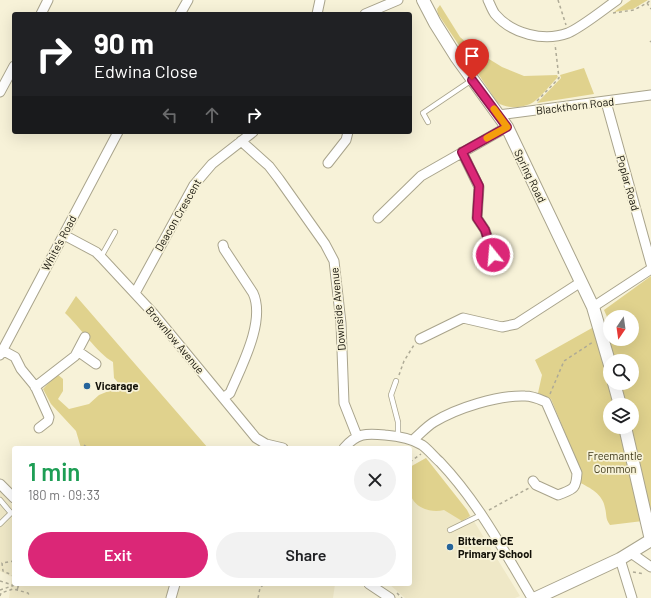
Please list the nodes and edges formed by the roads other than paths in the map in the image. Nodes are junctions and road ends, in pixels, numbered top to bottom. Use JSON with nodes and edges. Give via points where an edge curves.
{"nodes":[{"id":1,"x":48,"y":0,"type":"edge"},
{"id":2,"x":188,"y":0,"type":"edge"},
{"id":3,"x":320,"y":0,"type":"edge"},
{"id":4,"x":398,"y":0,"type":"edge"},
{"id":5,"x":423,"y":0,"type":"edge"},
{"id":6,"x":488,"y":0,"type":"edge"},
{"id":7,"x":617,"y":0,"type":"edge"},
{"id":8,"x":42,"y":12,"type":"edge"},
{"id":9,"x":181,"y":12,"type":"edge"},
{"id":10,"x":317,"y":12,"type":"edge"},
{"id":11,"x":370,"y":12,"type":"edge"},
{"id":12,"x":12,"y":70,"type":"edge"},
{"id":13,"x":472,"y":80,"type":"junction"},
{"id":14,"x":0,"y":92,"type":"edge"},
{"id":15,"x":651,"y":95,"type":"edge"},
{"id":16,"x":606,"y":102,"type":"junction"},
{"id":17,"x":498,"y":115,"type":"junction"},
{"id":18,"x":428,"y":122,"type":"dead end"},
{"id":19,"x":507,"y":127,"type":"junction"},
{"id":20,"x":117,"y":134,"type":"edge"},
{"id":21,"x":250,"y":134,"type":"edge"},
{"id":22,"x":348,"y":134,"type":"edge"},
{"id":23,"x":241,"y":141,"type":"junction"},
{"id":24,"x":462,"y":152,"type":"junction"},
{"id":25,"x":328,"y":164,"type":"dead end"},
{"id":26,"x":378,"y":218,"type":"dead end"},
{"id":27,"x":115,"y":232,"type":"dead end"},
{"id":28,"x":64,"y":235,"type":"junction"},
{"id":29,"x":223,"y":245,"type":"dead end"},
{"id":30,"x":101,"y":257,"type":"junction"},
{"id":31,"x":495,"y":259,"type":"dead end"},
{"id":32,"x":651,"y":264,"type":"edge"},
{"id":33,"x":651,"y":269,"type":"edge"},
{"id":34,"x":581,"y":282,"type":"junction"},
{"id":35,"x":135,"y":293,"type":"junction"},
{"id":36,"x":593,"y":307,"type":"junction"},
{"id":37,"x":85,"y":337,"type":"dead end"},
{"id":38,"x":420,"y":339,"type":"road end"},
{"id":39,"x":1,"y":352,"type":"edge"},
{"id":40,"x":79,"y":352,"type":"junction"},
{"id":41,"x":607,"y":354,"type":"edge"},
{"id":42,"x":96,"y":364,"type":"dead end"},
{"id":43,"x":396,"y":382,"type":"road end"},
{"id":44,"x":35,"y":387,"type":"junction"},
{"id":45,"x":223,"y":398,"type":"junction"},
{"id":46,"x":39,"y":428,"type":"dead end"},
{"id":47,"x":627,"y":434,"type":"edge"},
{"id":48,"x":358,"y":436,"type":"junction"},
{"id":49,"x":398,"y":436,"type":"junction"},
{"id":50,"x":413,"y":440,"type":"junction"},
{"id":51,"x":274,"y":446,"type":"edge"},
{"id":52,"x":346,"y":446,"type":"edge"},
{"id":53,"x":535,"y":483,"type":"road end"},
{"id":54,"x":0,"y":484,"type":"edge"},
{"id":55,"x":11,"y":495,"type":"edge"},
{"id":56,"x":0,"y":501,"type":"edge"},
{"id":57,"x":481,"y":515,"type":"junction"},
{"id":58,"x":0,"y":524,"type":"edge"},
{"id":59,"x":450,"y":530,"type":"dead end"},
{"id":60,"x":651,"y":540,"type":"edge"},
{"id":61,"x":631,"y":553,"type":"junction"},
{"id":62,"x":620,"y":559,"type":"junction"},
{"id":63,"x":648,"y":570,"type":"edge"},
{"id":64,"x":174,"y":586,"type":"edge"},
{"id":65,"x":373,"y":586,"type":"edge"},
{"id":66,"x":171,"y":598,"type":"edge"},
{"id":67,"x":390,"y":598,"type":"edge"},
{"id":68,"x":532,"y":598,"type":"edge"},
{"id":69,"x":536,"y":598,"type":"edge"},
{"id":70,"x":632,"y":598,"type":"edge"}],
"edges":[{"from":1,"to":8,"type":"street"},
{"from":2,"to":9,"type":"street"},
{"from":3,"to":10,"type":"street"},
{"from":4,"to":11,"type":"street"},
{"from":5,"to":13,"type":"street","name":"Spring Road"},
{"from":6,"to":7,"type":"street","via":[[494,13],[508,25],[538,37],[569,33]]},
{"from":12,"to":14,"type":"street"},
{"from":13,"to":17,"type":"street","name":"Spring Road"},
{"from":13,"to":18,"type":"lane","via":[[423,113]]},
{"from":15,"to":16,"type":"street","name":"Blackthorn Road"},
{"from":16,"to":17,"type":"street","name":"Blackthorn Road"},
{"from":16,"to":32,"type":"street","name":"Poplar Road"},
{"from":17,"to":19,"type":"street","name":"Spring Road"},
{"from":19,"to":24,"type":"street"},
{"from":19,"to":34,"type":"street","name":"Spring Road"},
{"from":20,"to":28,"type":"street","name":"White's Road"},
{"from":21,"to":23,"type":"street","name":"Deacon Crescent"},
{"from":22,"to":25,"type":"street","via":[[346,140]]},
{"from":23,"to":35,"type":"street","name":"Deacon Crescent","via":[[212,164],[194,185]]},
{"from":23,"to":48,"type":"street","name":"Downside Avenue","via":[[269,166],[325,244],[334,261],[341,323],[344,403]]},
{"from":24,"to":26,"type":"street","via":[[421,176]]},
{"from":24,"to":31,"type":"street","via":[[479,186],[477,218],[485,230]]},
{"from":27,"to":30,"type":"lane"},
{"from":28,"to":30,"type":"street","name":"Brownlow Avenue","via":[[90,248]]},
{"from":28,"to":39,"type":"street","name":"White's Road"},
{"from":29,"to":45,"type":"street","via":[[256,299],[257,312],[249,347],[230,393]]},
{"from":30,"to":35,"type":"street","name":"Brownlow Avenue"},
{"from":33,"to":36,"type":"street"},
{"from":34,"to":36,"type":"street","name":"Spring Road"},
{"from":34,"to":38,"type":"street","via":[[516,324],[502,327],[463,318]]},
{"from":35,"to":45,"type":"street","name":"Brownlow Avenue"},
{"from":36,"to":41,"type":"street","name":"Spring Road"},
{"from":37,"to":40,"type":"street"},
{"from":39,"to":44,"type":"street","via":[[15,357]]},
{"from":40,"to":42,"type":"street"},
{"from":40,"to":44,"type":"street"},
{"from":43,"to":49,"type":"lane","via":[[391,395],[398,422]]},
{"from":44,"to":46,"type":"street","via":[[49,417]]},
{"from":45,"to":51,"type":"street","name":"Brownlow Avenue","via":[[256,438]]},
{"from":47,"to":60,"type":"street"},
{"from":48,"to":49,"type":"street","via":[[370,433]]},
{"from":48,"to":52,"type":"street"},
{"from":49,"to":50,"type":"street"},
{"from":50,"to":53,"type":"street","via":[[435,421],[490,400],[525,396],[546,402],[577,473],[576,484],[575,487],[558,495]]},
{"from":50,"to":57,"type":"street","via":[[428,450],[449,472]]},
{"from":54,"to":55,"type":"street"},
{"from":55,"to":56,"type":"lane"},
{"from":56,"to":58,"type":"lane","via":[[11,513]]},
{"from":57,"to":59,"type":"lane"},
{"from":57,"to":68,"type":"street"},
{"from":60,"to":61,"type":"street"},
{"from":61,"to":62,"type":"street"},
{"from":61,"to":63,"type":"street"},
{"from":62,"to":69,"type":"street"},
{"from":62,"to":70,"type":"street"},
{"from":64,"to":66,"type":"street"},
{"from":65,"to":67,"type":"street"}]}
